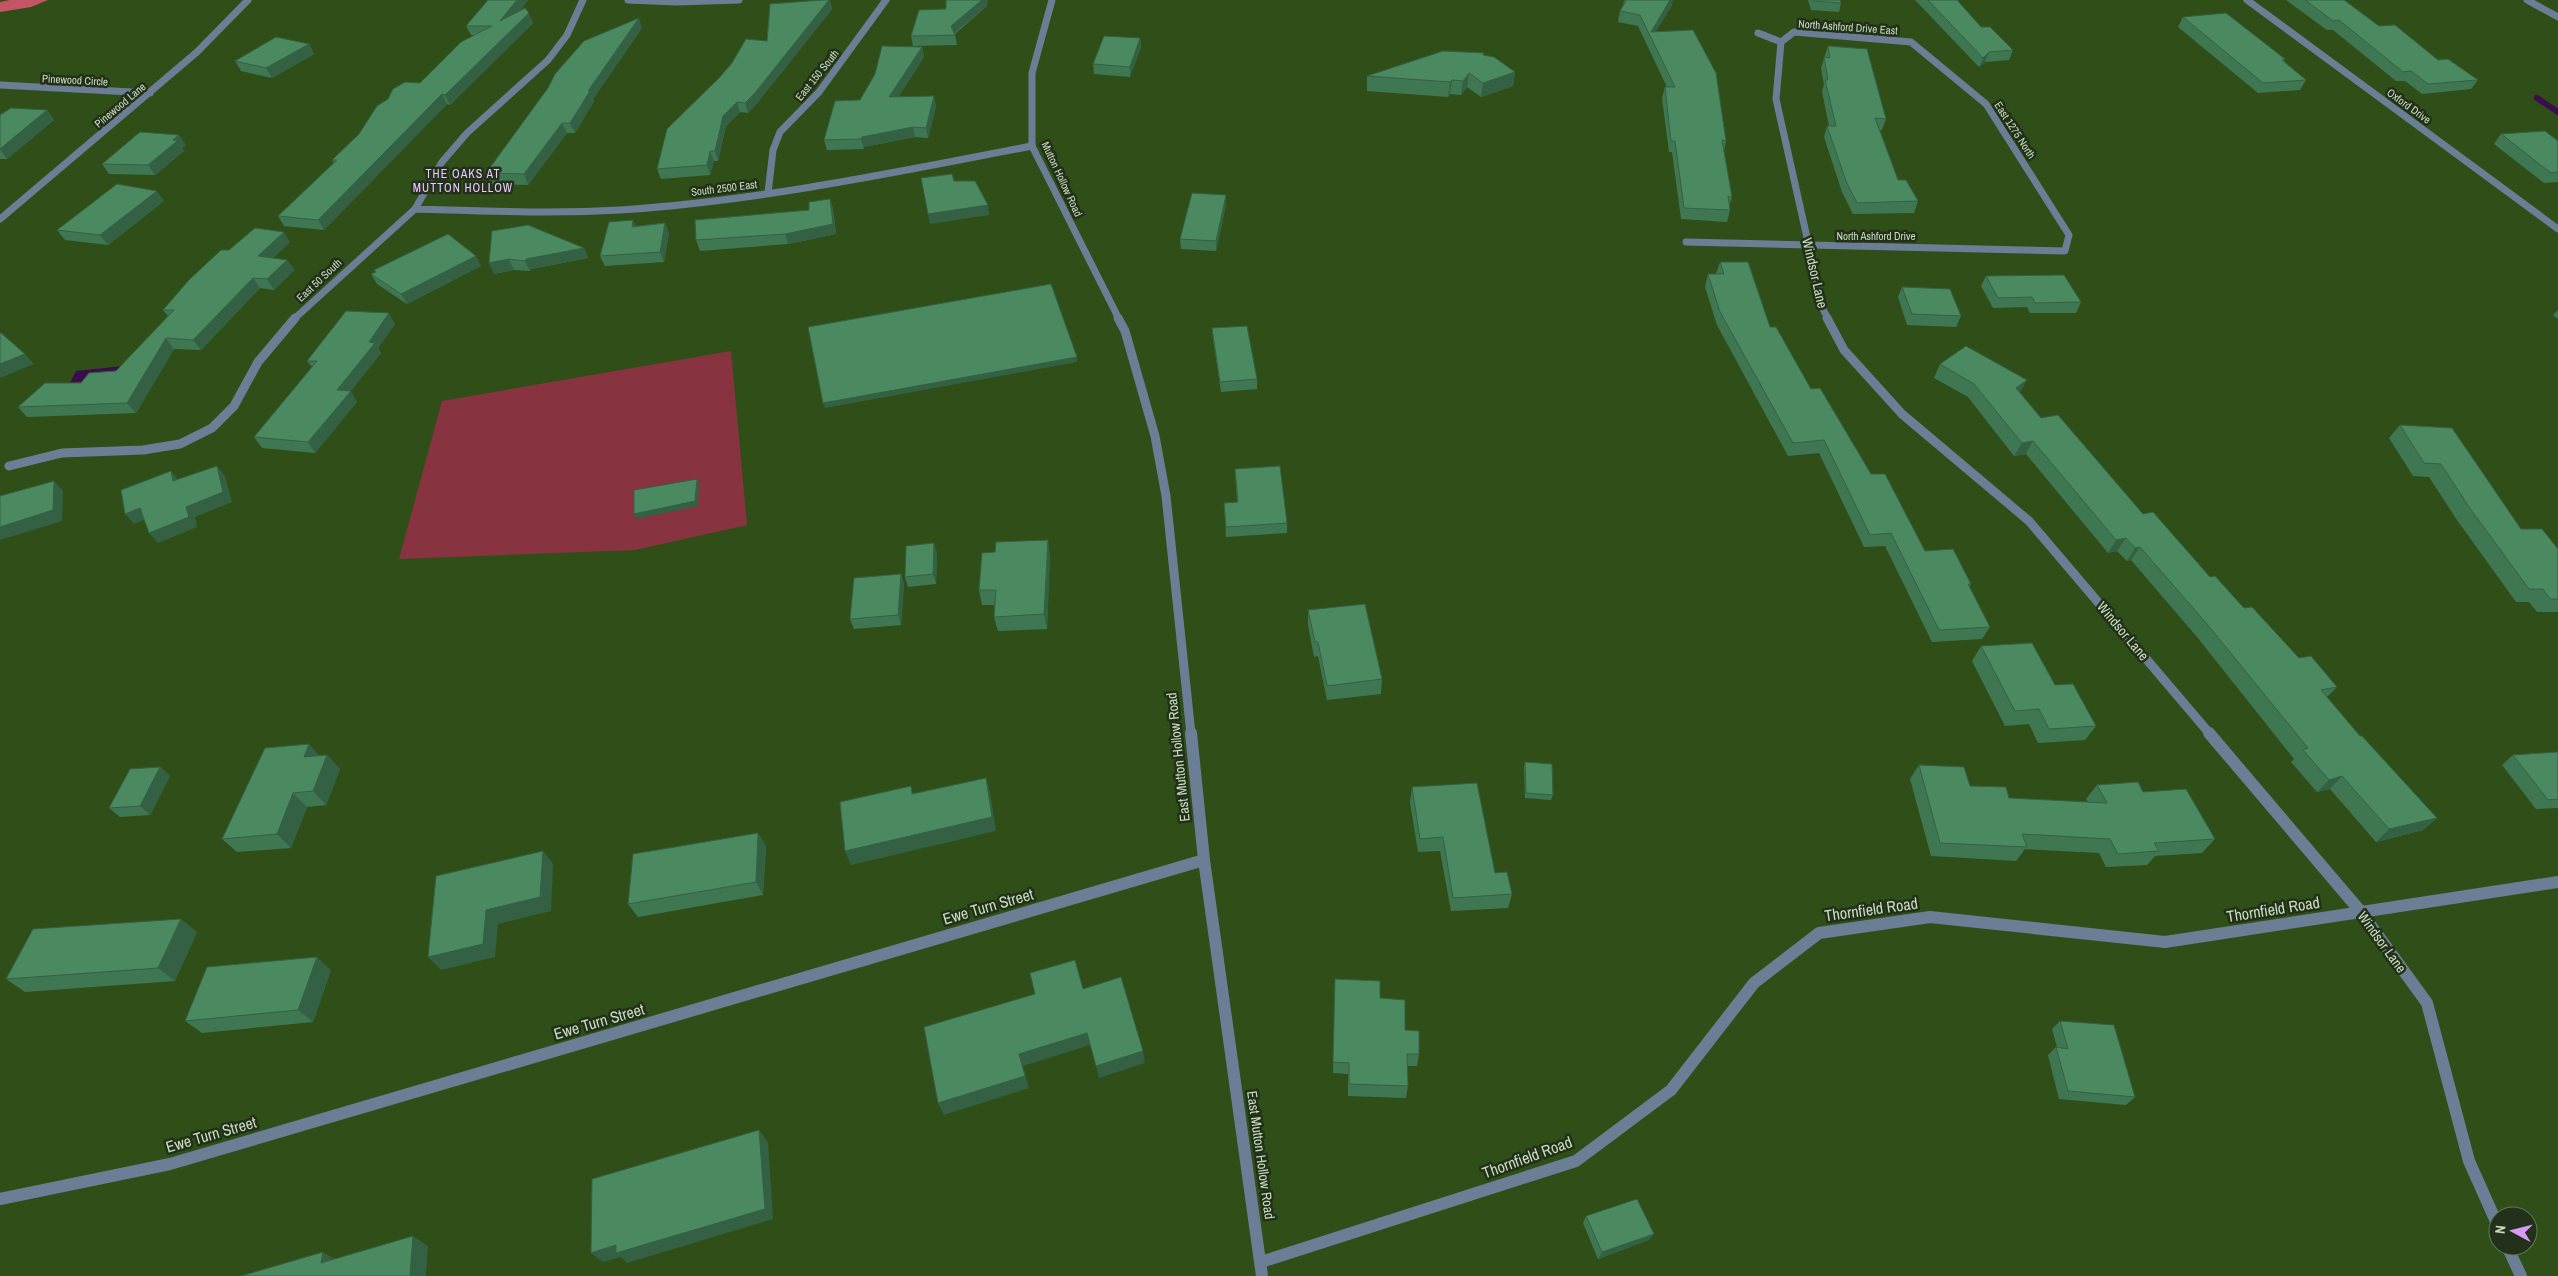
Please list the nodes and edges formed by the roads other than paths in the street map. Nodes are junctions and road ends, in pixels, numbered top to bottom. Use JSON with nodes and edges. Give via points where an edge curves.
{"nodes":[{"id":1,"x":248,"y":0,"type":"edge"},
{"id":2,"x":583,"y":0,"type":"edge"},
{"id":3,"x":628,"y":0,"type":"edge"},
{"id":4,"x":739,"y":0,"type":"edge"},
{"id":5,"x":886,"y":0,"type":"edge"},
{"id":6,"x":1052,"y":0,"type":"edge"},
{"id":7,"x":2248,"y":0,"type":"edge"},
{"id":8,"x":2527,"y":0,"type":"edge"},
{"id":9,"x":2558,"y":17,"type":"edge"},
{"id":10,"x":1758,"y":33,"type":"dead end"},
{"id":11,"x":1781,"y":42,"type":"junction"},
{"id":12,"x":1912,"y":42,"type":"joint"},
{"id":13,"x":0,"y":85,"type":"edge"},
{"id":14,"x":150,"y":93,"type":"junction"},
{"id":15,"x":1032,"y":146,"type":"junction"},
{"id":16,"x":768,"y":193,"type":"junction"},
{"id":17,"x":415,"y":209,"type":"junction"},
{"id":18,"x":0,"y":219,"type":"edge"},
{"id":19,"x":2558,"y":229,"type":"edge"},
{"id":20,"x":1686,"y":242,"type":"dead end"},
{"id":21,"x":1082,"y":247,"type":"joint"},
{"id":22,"x":1809,"y":248,"type":"junction"},
{"id":23,"x":2065,"y":251,"type":"joint"},
{"id":24,"x":9,"y":466,"type":"dead end"},
{"id":25,"x":1204,"y":860,"type":"junction"},
{"id":26,"x":2558,"y":882,"type":"edge"},
{"id":27,"x":2361,"y":912,"type":"junction"},
{"id":28,"x":0,"y":1199,"type":"edge"},
{"id":29,"x":2489,"y":1206,"type":"edge"},
{"id":30,"x":2512,"y":1256,"type":"edge"},
{"id":31,"x":1261,"y":1262,"type":"junction"},
{"id":32,"x":1262,"y":1276,"type":"edge"},
{"id":33,"x":2521,"y":1276,"type":"edge"}],
"edges":[{"from":1,"to":14,"type":"street","name":"Pinewood Lane","via":[[197,52]]},
{"from":2,"to":17,"type":"street","name":"East 50 South","via":[[567,35],[548,60],[466,132],[442,162]]},
{"from":3,"to":4,"type":"street"},
{"from":5,"to":16,"type":"street","name":"East 150 South","via":[[819,92],[780,132],[773,150]]},
{"from":6,"to":15,"type":"street","name":"Mutton Hollow Road","via":[[1032,73]]},
{"from":7,"to":19,"type":"street","name":"Oxford Drive"},
{"from":8,"to":9,"type":"street"},
{"from":10,"to":11,"type":"street","name":"North Ashford Drive East"},
{"from":11,"to":12,"type":"street","name":"North Ashford Drive East","via":[[1794,32]]},
{"from":11,"to":22,"type":"street","name":"Windsor Lane","via":[[1776,99]]},
{"from":12,"to":23,"type":"street","name":"East 1275 North","via":[[1986,104],[2069,235]]},
{"from":13,"to":14,"type":"street","name":"Pinewood Circle"},
{"from":14,"to":18,"type":"street","name":"Pinewood Lane"},
{"from":15,"to":16,"type":"street","name":"South 2500 East"},
{"from":15,"to":21,"type":"street","name":"Mutton Hollow Road"},
{"from":16,"to":17,"type":"street","name":"South 2500 East","via":[[620,210],[525,213]]},
{"from":17,"to":24,"type":"street","name":"East 50 South","via":[[298,314],[258,362],[234,406],[212,428],[180,444],[143,450],[62,453]]},
{"from":20,"to":22,"type":"street","name":"North Ashford Drive"},
{"from":21,"to":25,"type":"street","name":"East Mutton Hollow Road","via":[[1125,331],[1155,436],[1166,496]]},
{"from":22,"to":23,"type":"street","name":"North Ashford Drive"},
{"from":22,"to":27,"type":"street","name":"Windsor Lane","via":[[1823,309],[1844,350],[1902,414],[2029,521]]},
{"from":25,"to":28,"type":"street","name":"Ewe Turn Street","via":[[170,1164]]},
{"from":25,"to":31,"type":"street","name":"East Mutton Hollow Road"},
{"from":26,"to":27,"type":"street","name":"Thornfield Road"},
{"from":27,"to":29,"type":"street","name":"Windsor Lane","via":[[2427,1003],[2469,1161]]},
{"from":27,"to":31,"type":"street","name":"Thornfield Road","via":[[2165,942],[1930,917],[1819,933],[1754,984],[1671,1090],[1576,1160]]},
{"from":30,"to":33,"type":"street"},
{"from":31,"to":32,"type":"street","name":"East Mutton Hollow Road"}]}
